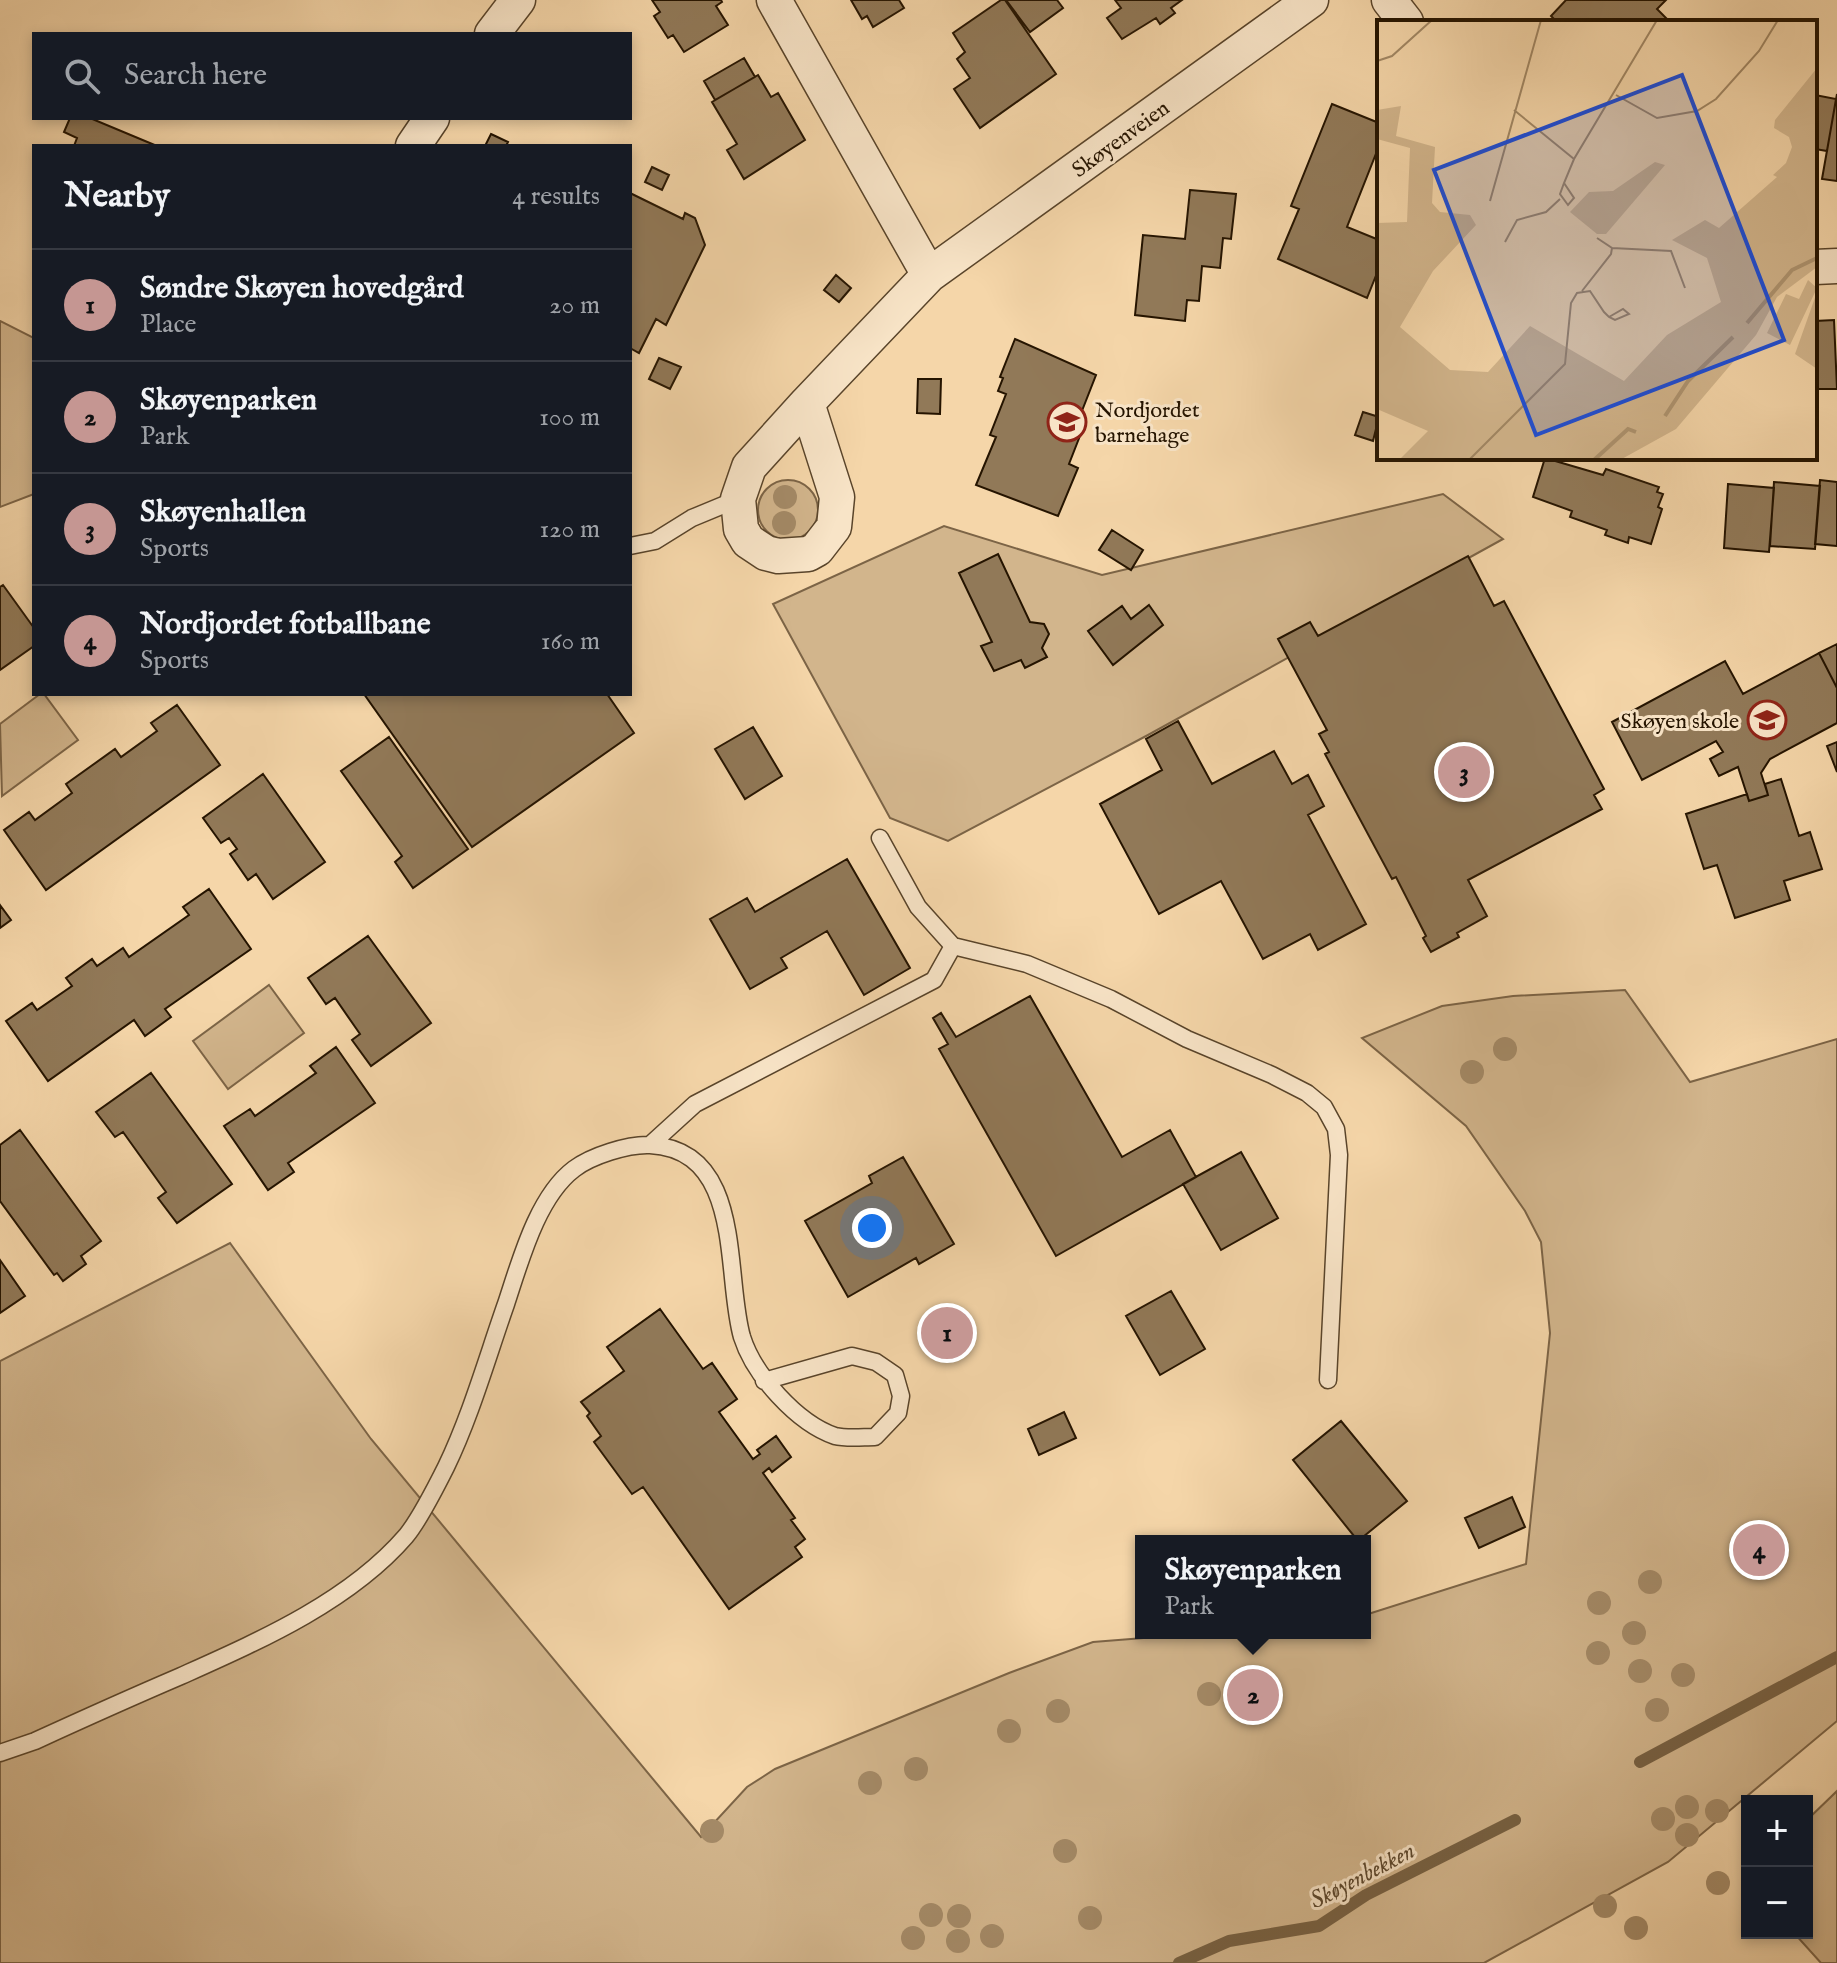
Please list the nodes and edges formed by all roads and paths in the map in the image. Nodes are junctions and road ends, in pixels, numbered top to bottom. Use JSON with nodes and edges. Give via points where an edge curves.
{"nodes":[{"id":1,"x":518,"y":0,"type":"edge"},
{"id":2,"x":774,"y":0,"type":"edge"},
{"id":3,"x":1311,"y":0,"type":"edge"},
{"id":4,"x":1389,"y":0,"type":"edge"},
{"id":5,"x":1404,"y":20,"type":"edge"},
{"id":6,"x":494,"y":32,"type":"edge"},
{"id":7,"x":431,"y":120,"type":"edge"},
{"id":8,"x":414,"y":144,"type":"edge"},
{"id":9,"x":1837,"y":266,"type":"edge"},
{"id":10,"x":1817,"y":267,"type":"edge"},
{"id":11,"x":929,"y":275,"type":"junction"},
{"id":12,"x":807,"y":403,"type":"junction"},
{"id":13,"x":738,"y":499,"type":"junction"},
{"id":14,"x":632,"y":546,"type":"edge"},
{"id":15,"x":880,"y":838,"type":"dead end"},
{"id":16,"x":953,"y":946,"type":"junction"},
{"id":17,"x":650,"y":1145,"type":"junction"},
{"id":18,"x":1328,"y":1380,"type":"dead end"},
{"id":19,"x":764,"y":1381,"type":"junction"},
{"id":20,"x":0,"y":1753,"type":"edge"}],
"edges":[{"from":1,"to":6,"type":"street"},
{"from":2,"to":11,"type":"street"},
{"from":3,"to":11,"type":"street","name":"Skøyenveien"},
{"from":4,"to":5,"type":"street"},
{"from":7,"to":8,"type":"street"},
{"from":9,"to":10,"type":"street"},
{"from":11,"to":12,"type":"street","name":"Skøyenveien"},
{"from":12,"to":13,"type":"street","name":"Skøyenveien","via":[[749,467]]},
{"from":12,"to":13,"type":"street","via":[[837,497],[827,540],[808,554],[766,553],[741,529]]},
{"from":13,"to":14,"type":"lane","via":[[655,541]]},
{"from":15,"to":16,"type":"lane","via":[[918,907]]},
{"from":16,"to":17,"type":"lane","via":[[934,980],[695,1104]]},
{"from":16,"to":18,"type":"lane","via":[[1027,964],[1111,999],[1272,1075],[1324,1107],[1336,1129],[1339,1155]]},
{"from":17,"to":19,"type":"lane","via":[[675,1151],[702,1168],[725,1210],[742,1337]]},
{"from":17,"to":20,"type":"lane","via":[[618,1148],[574,1169],[551,1195],[531,1229],[446,1467],[407,1534],[362,1577],[273,1635]]},
{"from":19,"to":19,"type":"lane","via":[[852,1356],[876,1362],[895,1375],[901,1396],[898,1413],[875,1437],[837,1436],[798,1414]]}]}
